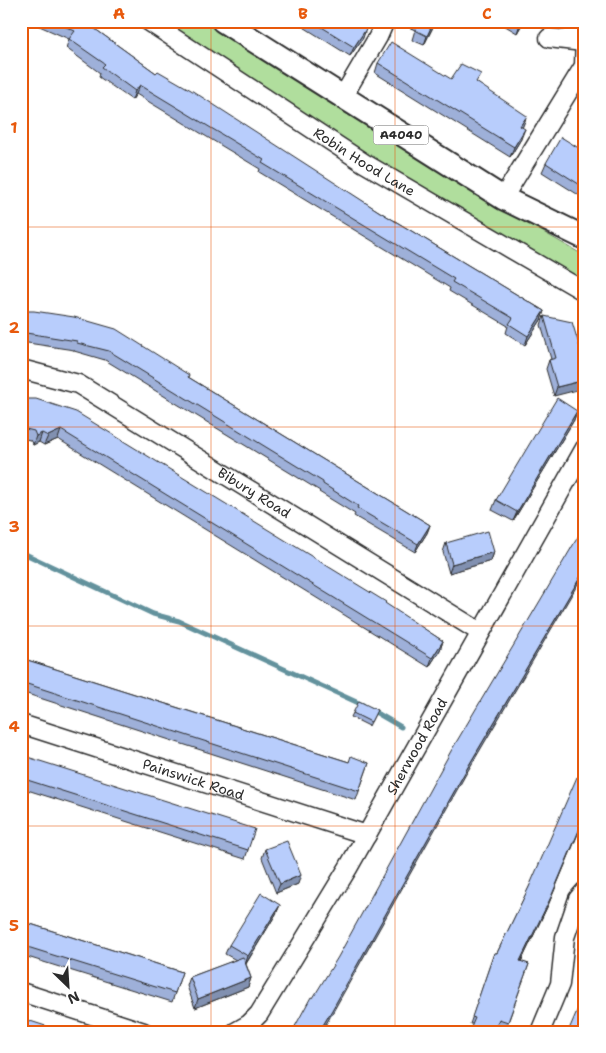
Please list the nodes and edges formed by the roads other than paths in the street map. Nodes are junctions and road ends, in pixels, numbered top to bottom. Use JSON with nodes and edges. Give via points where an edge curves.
{"nodes":[{"id":1,"x":148,"y":21,"type":"edge"},
{"id":2,"x":223,"y":21,"type":"edge"},
{"id":3,"x":385,"y":21,"type":"edge"},
{"id":4,"x":565,"y":21,"type":"edge"},
{"id":5,"x":584,"y":36,"type":"edge"},
{"id":6,"x":549,"y":38,"type":"dead end"},
{"id":7,"x":342,"y":98,"type":"junction"},
{"id":8,"x":503,"y":198,"type":"junction"},
{"id":9,"x":585,"y":238,"type":"edge"},
{"id":10,"x":585,"y":292,"type":"edge"},
{"id":11,"x":21,"y":369,"type":"edge"},
{"id":12,"x":585,"y":448,"type":"edge"},
{"id":13,"x":480,"y":632,"type":"junction"},
{"id":14,"x":21,"y":724,"type":"edge"},
{"id":15,"x":367,"y":835,"type":"junction"},
{"id":16,"x":585,"y":892,"type":"edge"},
{"id":17,"x":21,"y":992,"type":"edge"},
{"id":18,"x":144,"y":1032,"type":"edge"},
{"id":19,"x":235,"y":1032,"type":"edge"},
{"id":20,"x":540,"y":1032,"type":"edge"}],
"edges":[{"from":1,"to":10,"type":"street","name":"Robin Hood Lane","via":[[364,163]]},
{"from":2,"to":7,"type":"main road","number":"A4040"},
{"from":3,"to":7,"type":"street"},
{"from":4,"to":5,"type":"street"},
{"from":5,"to":6,"type":"street"},
{"from":5,"to":8,"type":"street","via":[[584,66]]},
{"from":7,"to":8,"type":"main road","number":"A4040"},
{"from":8,"to":9,"type":"main road","number":"A4040"},
{"from":11,"to":13,"type":"street","name":"Bibury Road","via":[[78,384]]},
{"from":12,"to":13,"type":"street","name":"Sherwood Road"},
{"from":13,"to":15,"type":"street","name":"Sherwood Road"},
{"from":14,"to":15,"type":"street","name":"Painswick Road"},
{"from":15,"to":19,"type":"street","name":"Sherwood Road","via":[[268,1000],[249,1024]]},
{"from":16,"to":20,"type":"street","via":[[578,899],[564,936],[560,984]]},
{"from":17,"to":18,"type":"street"}]}
